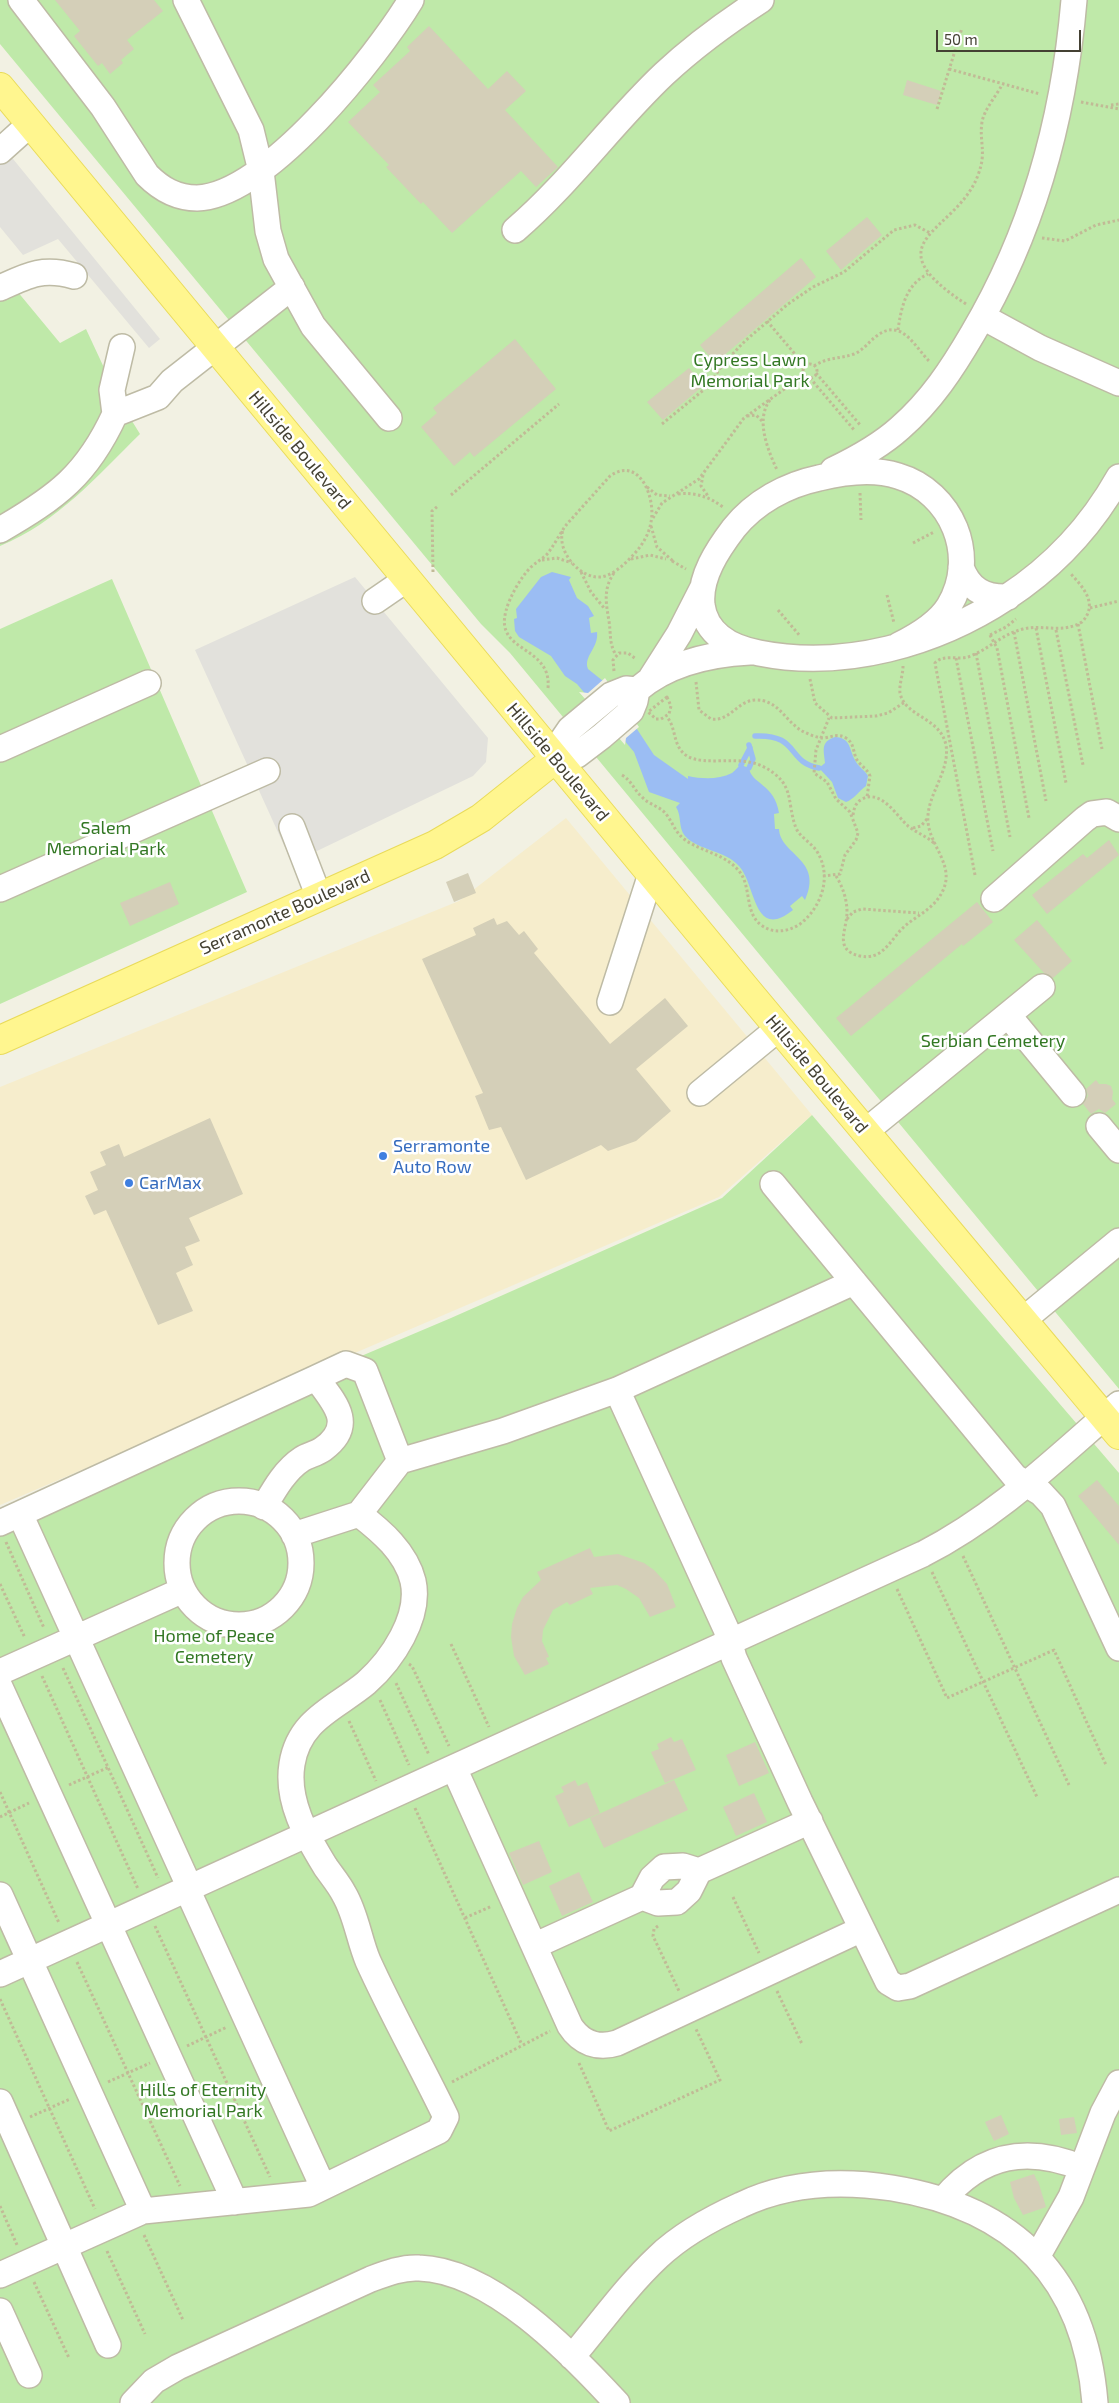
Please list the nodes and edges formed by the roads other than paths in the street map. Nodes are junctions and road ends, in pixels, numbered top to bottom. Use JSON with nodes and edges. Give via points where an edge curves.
{"nodes":[{"id":1,"x":22,"y":0,"type":"edge"},
{"id":2,"x":186,"y":0,"type":"edge"},
{"id":3,"x":411,"y":0,"type":"edge"},
{"id":4,"x":761,"y":0,"type":"edge"},
{"id":5,"x":1074,"y":0,"type":"edge"},
{"id":6,"x":0,"y":88,"type":"edge"},
{"id":7,"x":30,"y":124,"type":"junction"},
{"id":8,"x":0,"y":151,"type":"edge"},
{"id":9,"x":261,"y":171,"type":"junction"},
{"id":10,"x":515,"y":230,"type":"dead end"},
{"id":11,"x":74,"y":276,"type":"dead end"},
{"id":12,"x":292,"y":286,"type":"junction"},
{"id":13,"x":0,"y":288,"type":"edge"},
{"id":14,"x":983,"y":316,"type":"junction"},
{"id":15,"x":122,"y":347,"type":"dead end"},
{"id":16,"x":215,"y":347,"type":"junction"},
{"id":17,"x":1119,"y":383,"type":"edge"},
{"id":18,"x":115,"y":414,"type":"junction"},
{"id":19,"x":389,"y":418,"type":"dead end"},
{"id":20,"x":899,"y":429,"type":"junction"},
{"id":21,"x":1119,"y":477,"type":"edge"},
{"id":22,"x":911,"y":480,"type":"junction"},
{"id":23,"x":795,"y":485,"type":"junction"},
{"id":24,"x":0,"y":530,"type":"edge"},
{"id":25,"x":961,"y":567,"type":"junction"},
{"id":26,"x":407,"y":579,"type":"junction"},
{"id":27,"x":704,"y":583,"type":"junction"},
{"id":28,"x":1008,"y":597,"type":"junction"},
{"id":29,"x":375,"y":601,"type":"dead end"},
{"id":30,"x":899,"y":646,"type":"junction"},
{"id":31,"x":750,"y":652,"type":"junction"},
{"id":32,"x":148,"y":683,"type":"dead end"},
{"id":33,"x":632,"y":688,"type":"junction"},
{"id":34,"x":0,"y":749,"type":"edge"},
{"id":35,"x":555,"y":759,"type":"junction"},
{"id":36,"x":267,"y":771,"type":"dead end"},
{"id":37,"x":1119,"y":819,"type":"edge"},
{"id":38,"x":292,"y":827,"type":"dead end"},
{"id":39,"x":650,"y":874,"type":"junction"},
{"id":40,"x":0,"y":890,"type":"edge"},
{"id":41,"x":319,"y":897,"type":"junction"},
{"id":42,"x":994,"y":899,"type":"dead end"},
{"id":43,"x":1042,"y":988,"type":"dead end"},
{"id":44,"x":610,"y":1002,"type":"dead end"},
{"id":45,"x":1008,"y":1015,"type":"junction"},
{"id":46,"x":779,"y":1028,"type":"junction"},
{"id":47,"x":0,"y":1040,"type":"edge"},
{"id":48,"x":700,"y":1093,"type":"dead end"},
{"id":49,"x":1073,"y":1094,"type":"dead end"},
{"id":50,"x":1099,"y":1126,"type":"dead end"},
{"id":51,"x":866,"y":1131,"type":"junction"},
{"id":52,"x":1119,"y":1150,"type":"edge"},
{"id":53,"x":773,"y":1184,"type":"dead end"},
{"id":54,"x":1119,"y":1241,"type":"edge"},
{"id":55,"x":854,"y":1282,"type":"junction"},
{"id":56,"x":1023,"y":1320,"type":"junction"},
{"id":57,"x":316,"y":1378,"type":"junction"},
{"id":58,"x":616,"y":1390,"type":"junction"},
{"id":59,"x":1114,"y":1418,"type":"edge"},
{"id":60,"x":400,"y":1461,"type":"junction"},
{"id":61,"x":1027,"y":1485,"type":"junction"},
{"id":62,"x":264,"y":1507,"type":"junction"},
{"id":63,"x":359,"y":1514,"type":"junction"},
{"id":64,"x":8,"y":1525,"type":"edge"},
{"id":65,"x":294,"y":1535,"type":"junction"},
{"id":66,"x":183,"y":1590,"type":"junction"},
{"id":67,"x":76,"y":1638,"type":"junction"},
{"id":68,"x":730,"y":1643,"type":"junction"},
{"id":69,"x":1119,"y":1648,"type":"edge"},
{"id":70,"x":0,"y":1672,"type":"edge"},
{"id":71,"x":0,"y":1687,"type":"edge"},
{"id":72,"x":446,"y":1761,"type":"junction"},
{"id":73,"x":810,"y":1821,"type":"junction"},
{"id":74,"x":308,"y":1835,"type":"junction"},
{"id":75,"x":699,"y":1871,"type":"junction"},
{"id":76,"x":188,"y":1889,"type":"junction"},
{"id":77,"x":1119,"y":1890,"type":"edge"},
{"id":78,"x":0,"y":1895,"type":"edge"},
{"id":79,"x":642,"y":1897,"type":"junction"},
{"id":80,"x":109,"y":1925,"type":"junction"},
{"id":81,"x":862,"y":1929,"type":"junction"},
{"id":82,"x":534,"y":1946,"type":"junction"},
{"id":83,"x":30,"y":1961,"type":"junction"},
{"id":84,"x":0,"y":1974,"type":"edge"},
{"id":85,"x":1119,"y":2083,"type":"edge"},
{"id":86,"x":0,"y":2102,"type":"edge"},
{"id":87,"x":1082,"y":2168,"type":"junction"},
{"id":88,"x":323,"y":2187,"type":"junction"},
{"id":89,"x":943,"y":2200,"type":"junction"},
{"id":90,"x":235,"y":2202,"type":"junction"},
{"id":91,"x":139,"y":2212,"type":"junction"},
{"id":92,"x":65,"y":2246,"type":"junction"},
{"id":93,"x":1037,"y":2257,"type":"junction"},
{"id":94,"x":0,"y":2276,"type":"edge"},
{"id":95,"x":0,"y":2311,"type":"edge"},
{"id":96,"x":108,"y":2345,"type":"dead end"},
{"id":97,"x":572,"y":2358,"type":"junction"},
{"id":98,"x":30,"y":2375,"type":"dead end"},
{"id":99,"x":133,"y":2403,"type":"edge"},
{"id":100,"x":617,"y":2403,"type":"edge"},
{"id":101,"x":1095,"y":2403,"type":"edge"}],
"edges":[{"from":1,"to":9,"type":"street","via":[[103,107],[147,175],[164,190],[187,197],[207,196]]},
{"from":2,"to":9,"type":"street","via":[[251,130]]},
{"from":3,"to":9,"type":"street","via":[[379,48],[341,93]]},
{"from":4,"to":10,"type":"street","via":[[715,31],[664,74],[555,194]]},
{"from":5,"to":14,"type":"street","via":[[1062,98],[1044,171],[1006,274]]},
{"from":6,"to":7,"type":"main road","name":"Hillside Boulevard"},
{"from":7,"to":8,"type":"street"},
{"from":7,"to":16,"type":"main road","name":"Hillside Boulevard"},
{"from":9,"to":12,"type":"street","via":[[271,244]]},
{"from":11,"to":13,"type":"street","via":[[56,271],[39,272]]},
{"from":12,"to":16,"type":"street"},
{"from":12,"to":19,"type":"street","via":[[313,326]]},
{"from":14,"to":17,"type":"street","via":[[1040,348]]},
{"from":14,"to":20,"type":"street","via":[[947,376]]},
{"from":15,"to":18,"type":"street","via":[[112,390]]},
{"from":16,"to":18,"type":"street","via":[[158,397]]},
{"from":16,"to":26,"type":"main road","name":"Hillside Boulevard"},
{"from":18,"to":24,"type":"street","via":[[89,462],[73,480]]},
{"from":20,"to":22,"type":"street","via":[[898,454]]},
{"from":20,"to":23,"type":"street","via":[[846,464]]},
{"from":21,"to":28,"type":"street","via":[[1089,522],[1056,557]]},
{"from":22,"to":23,"type":"street","via":[[885,473],[859,472]]},
{"from":22,"to":25,"type":"street","via":[[935,497],[953,522]]},
{"from":23,"to":27,"type":"street","via":[[762,503],[740,521],[719,549]]},
{"from":25,"to":28,"type":"street","via":[[977,591],[996,598]]},
{"from":25,"to":30,"type":"street","via":[[956,591],[940,618]]},
{"from":26,"to":29,"type":"street"},
{"from":26,"to":35,"type":"main road","name":"Hillside Boulevard"},
{"from":27,"to":31,"type":"street","via":[[702,608],[711,628],[728,643]]},
{"from":27,"to":33,"type":"street","via":[[679,634]]},
{"from":28,"to":30,"type":"street","via":[[946,630]]},
{"from":30,"to":31,"type":"street","via":[[823,658],[787,658]]},
{"from":31,"to":33,"type":"street","via":[[705,658]]},
{"from":32,"to":34,"type":"street"},
{"from":33,"to":35,"type":"street","via":[[611,695],[563,736]]},
{"from":33,"to":35,"type":"street","via":[[627,714],[577,755]]},
{"from":35,"to":39,"type":"main road","name":"Hillside Boulevard"},
{"from":35,"to":41,"type":"main road","name":"Serramonte Boulevard","via":[[464,829]]},
{"from":36,"to":40,"type":"street"},
{"from":37,"to":42,"type":"street","via":[[1100,812],[1085,819]]},
{"from":38,"to":41,"type":"street"},
{"from":39,"to":44,"type":"street"},
{"from":39,"to":46,"type":"main road","name":"Hillside Boulevard"},
{"from":41,"to":47,"type":"main road","name":"Serramonte Boulevard"},
{"from":43,"to":45,"type":"street"},
{"from":45,"to":49,"type":"street"},
{"from":45,"to":51,"type":"street"},
{"from":46,"to":48,"type":"street"},
{"from":46,"to":51,"type":"main road","name":"Hillside Boulevard"},
{"from":50,"to":52,"type":"street"},
{"from":51,"to":56,"type":"main road","name":"Hillside Boulevard"},
{"from":53,"to":55,"type":"street"},
{"from":54,"to":56,"type":"street"},
{"from":55,"to":58,"type":"street"},
{"from":55,"to":61,"type":"street","via":[[1015,1477]]},
{"from":56,"to":59,"type":"main road","name":"Hillside Boulevard"},
{"from":57,"to":60,"type":"street","via":[[346,1364],[366,1371]]},
{"from":57,"to":62,"type":"street","via":[[337,1405],[339,1430],[321,1450],[302,1458],[289,1470]]},
{"from":57,"to":64,"type":"street"},
{"from":58,"to":60,"type":"street","via":[[503,1431]]},
{"from":58,"to":68,"type":"street"},
{"from":59,"to":61,"type":"street"},
{"from":60,"to":63,"type":"street"},
{"from":61,"to":68,"type":"street","via":[[991,1513],[923,1554]]},
{"from":61,"to":69,"type":"street","via":[[1048,1499],[1056,1510]]},
{"from":62,"to":65,"type":"street","via":[[281,1518]]},
{"from":62,"to":66,"type":"street","via":[[250,1502],[222,1504],[198,1517],[188,1527],[178,1552],[178,1572]]},
{"from":63,"to":65,"type":"street"},
{"from":63,"to":74,"type":"street","via":[[395,1546],[413,1581],[409,1621],[382,1665],[316,1719],[306,1731],[292,1762],[292,1800]]},
{"from":64,"to":67,"type":"street"},
{"from":65,"to":66,"type":"street","via":[[301,1562],[295,1589],[288,1602],[265,1620],[251,1624],[223,1623],[200,1611]]},
{"from":66,"to":67,"type":"street"},
{"from":67,"to":70,"type":"street"},
{"from":67,"to":76,"type":"street"},
{"from":68,"to":72,"type":"street"},
{"from":68,"to":73,"type":"street","via":[[734,1658]]},
{"from":71,"to":80,"type":"street"},
{"from":72,"to":74,"type":"street"},
{"from":72,"to":82,"type":"street"},
{"from":73,"to":75,"type":"street"},
{"from":73,"to":81,"type":"street"},
{"from":74,"to":76,"type":"street"},
{"from":74,"to":88,"type":"street","via":[[344,1893],[369,1962],[446,2117],[435,2134]]},
{"from":75,"to":79,"type":"street","via":[[683,1866],[664,1867],[652,1878]]},
{"from":75,"to":79,"type":"street","via":[[689,1891],[677,1902],[658,1903]]},
{"from":76,"to":80,"type":"street"},
{"from":76,"to":88,"type":"street"},
{"from":77,"to":81,"type":"street","via":[[904,1988],[893,1985],[884,1977]]},
{"from":78,"to":83,"type":"street"},
{"from":79,"to":82,"type":"street"},
{"from":80,"to":83,"type":"street"},
{"from":80,"to":90,"type":"street"},
{"from":81,"to":82,"type":"street","via":[[611,2045],[600,2046],[586,2042],[575,2033]]},
{"from":83,"to":84,"type":"street"},
{"from":83,"to":91,"type":"street"},
{"from":85,"to":87,"type":"street"},
{"from":86,"to":92,"type":"street"},
{"from":87,"to":89,"type":"street","via":[[1040,2155],[1009,2157],[970,2174]]},
{"from":87,"to":93,"type":"street","via":[[1064,2212]]},
{"from":88,"to":90,"type":"street","via":[[304,2195]]},
{"from":89,"to":93,"type":"street","via":[[982,2215]]},
{"from":89,"to":97,"type":"street","via":[[902,2190],[839,2182],[799,2186],[741,2204],[689,2234],[659,2256]]},
{"from":90,"to":91,"type":"street"},
{"from":91,"to":92,"type":"street"},
{"from":92,"to":94,"type":"street"},
{"from":92,"to":96,"type":"street","via":[[72,2269]]},
{"from":93,"to":101,"type":"street","via":[[1062,2289],[1078,2320],[1092,2368]]},
{"from":95,"to":98,"type":"street"},
{"from":97,"to":99,"type":"street","via":[[503,2300],[465,2277],[432,2269],[403,2269],[371,2279],[190,2361],[154,2382]]},
{"from":97,"to":100,"type":"street"}]}
